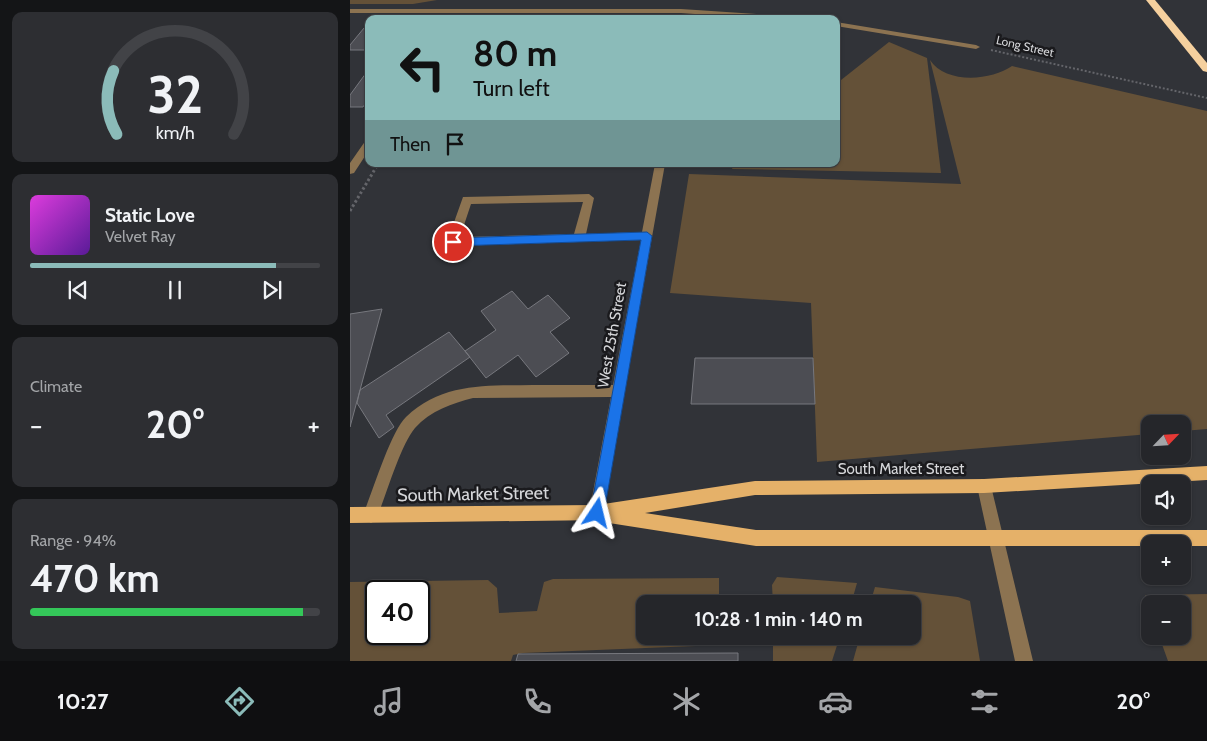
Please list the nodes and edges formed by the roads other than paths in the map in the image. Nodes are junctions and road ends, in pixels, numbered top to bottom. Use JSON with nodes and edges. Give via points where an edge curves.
{"nodes":[{"id":1,"x":683,"y":0,"type":"edge"},
{"id":2,"x":1150,"y":0,"type":"edge"},
{"id":3,"x":458,"y":2,"type":"dead end"},
{"id":4,"x":453,"y":10,"type":"junction"},
{"id":5,"x":350,"y":11,"type":"edge"},
{"id":6,"x":450,"y":15,"type":"edge"},
{"id":7,"x":680,"y":15,"type":"edge"},
{"id":8,"x":840,"y":25,"type":"edge"},
{"id":9,"x":976,"y":47,"type":"road end"},
{"id":10,"x":1207,"y":69,"type":"edge"},
{"id":11,"x":365,"y":147,"type":"edge"},
{"id":12,"x":354,"y":160,"type":"edge"},
{"id":13,"x":659,"y":167,"type":"edge"},
{"id":14,"x":350,"y":171,"type":"edge"},
{"id":15,"x":647,"y":236,"type":"junction"},
{"id":16,"x":579,"y":238,"type":"junction"},
{"id":17,"x":619,"y":391,"type":"junction"},
{"id":18,"x":1207,"y":473,"type":"edge"},
{"id":19,"x":984,"y":486,"type":"junction"},
{"id":20,"x":597,"y":513,"type":"junction"},
{"id":21,"x":350,"y":515,"type":"edge"},
{"id":22,"x":371,"y":515,"type":"junction"},
{"id":23,"x":1207,"y":538,"type":"edge"},
{"id":24,"x":996,"y":539,"type":"junction"},
{"id":25,"x":1024,"y":661,"type":"edge"}],
"edges":[{"from":1,"to":7,"type":"street"},
{"from":2,"to":10,"type":"highway"},
{"from":3,"to":4,"type":"street"},
{"from":4,"to":5,"type":"street"},
{"from":4,"to":6,"type":"street"},
{"from":4,"to":7,"type":"street"},
{"from":8,"to":9,"type":"street","name":"Long Street"},
{"from":11,"to":12,"type":"street"},
{"from":12,"to":14,"type":"street"},
{"from":13,"to":15,"type":"street","name":"West 25th Street"},
{"from":15,"to":16,"type":"street"},
{"from":15,"to":17,"type":"street","name":"West 25th Street"},
{"from":16,"to":16,"type":"street","via":[[511,240],[453,242],[467,200],[589,198]]},
{"from":17,"to":20,"type":"street","name":"West 25th Street"},
{"from":17,"to":22,"type":"street","via":[[473,392],[434,405],[411,422],[402,435]]},
{"from":18,"to":19,"type":"main road","name":"South Market Street"},
{"from":19,"to":20,"type":"main road","name":"South Market Street","via":[[755,488]]},
{"from":19,"to":24,"type":"street"},
{"from":20,"to":22,"type":"main road","name":"South Market Street"},
{"from":20,"to":24,"type":"main road","name":"South Market Street","via":[[756,538]]},
{"from":21,"to":22,"type":"main road","name":"South Market Street"},
{"from":23,"to":24,"type":"main road","name":"South Market Street"},
{"from":24,"to":25,"type":"street"}]}
